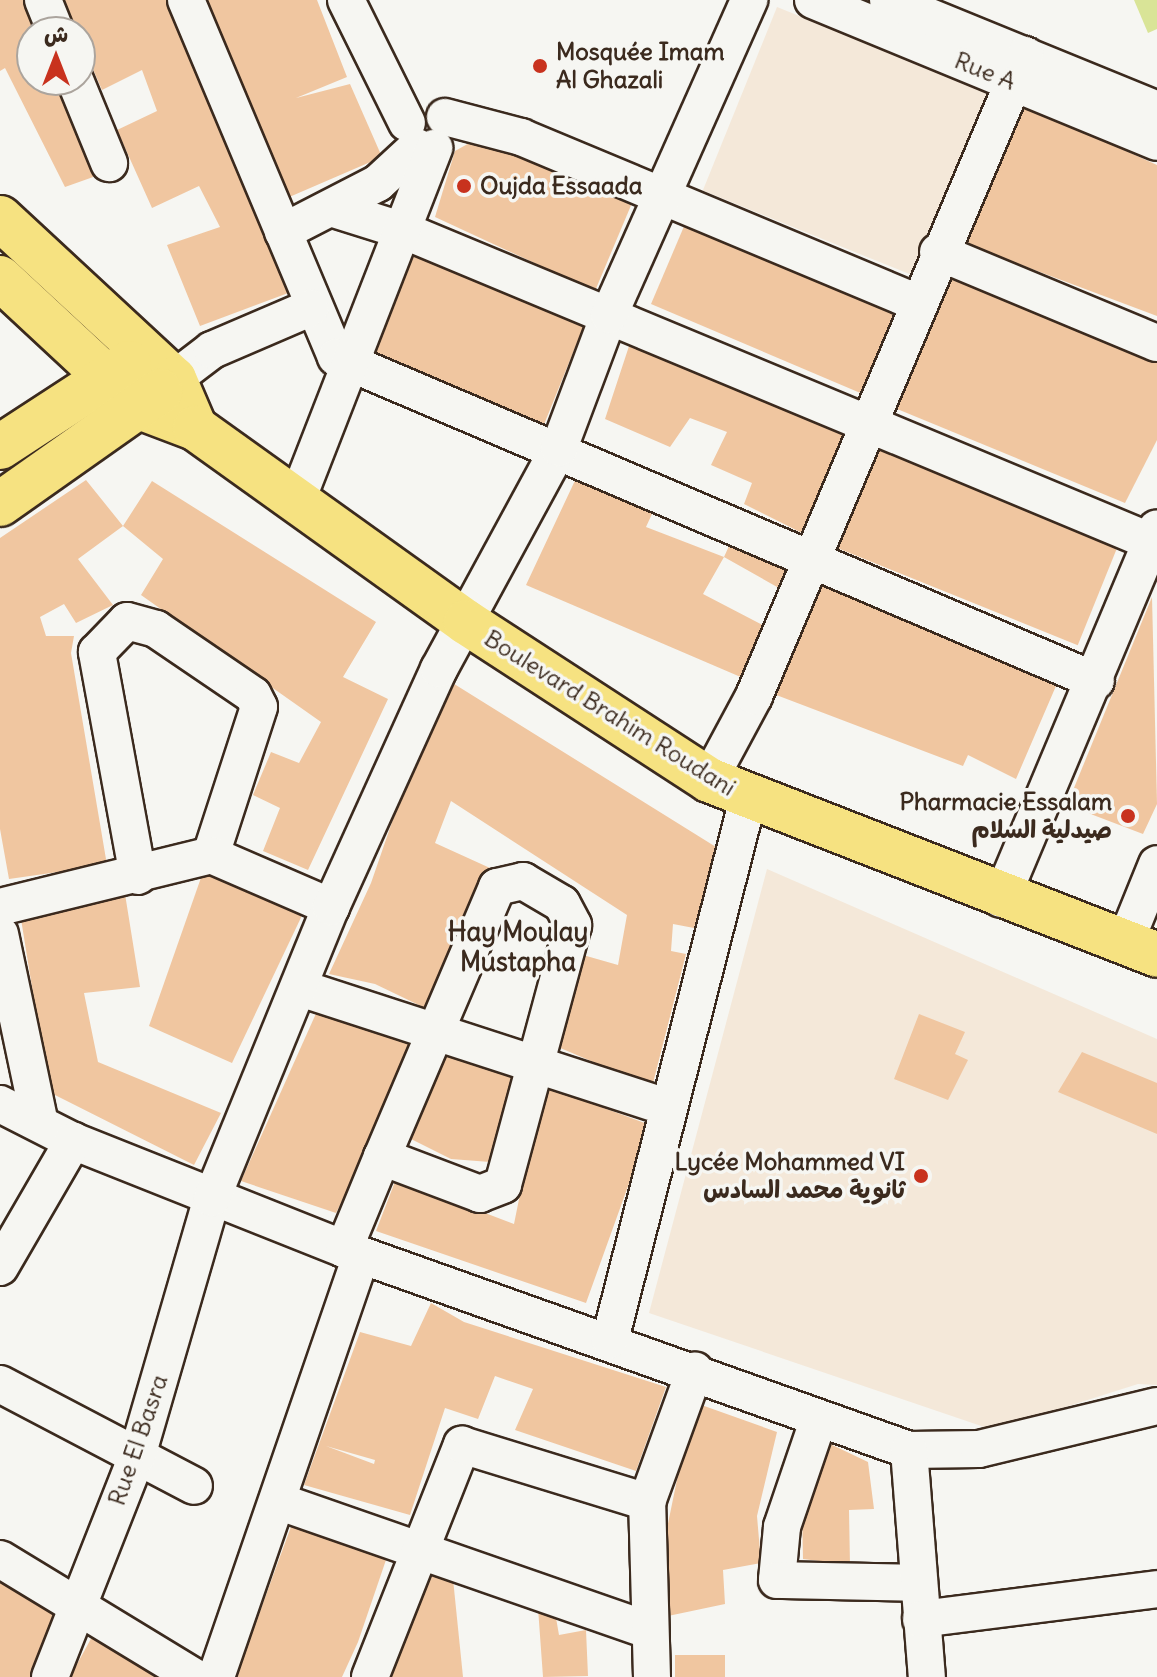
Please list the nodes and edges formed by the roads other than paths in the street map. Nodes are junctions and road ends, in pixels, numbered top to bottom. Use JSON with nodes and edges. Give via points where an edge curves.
{"nodes":[{"id":1,"x":186,"y":0,"type":"edge"},
{"id":2,"x":346,"y":0,"type":"edge"},
{"id":3,"x":749,"y":0,"type":"edge"},
{"id":4,"x":813,"y":0,"type":"edge"},
{"id":5,"x":888,"y":0,"type":"edge"},
{"id":6,"x":954,"y":14,"type":"edge"},
{"id":7,"x":1019,"y":69,"type":"junction"},
{"id":8,"x":82,"y":96,"type":"edge"},
{"id":9,"x":1157,"y":110,"type":"edge"},
{"id":10,"x":426,"y":134,"type":"junction"},
{"id":11,"x":1157,"y":142,"type":"edge"},
{"id":12,"x":109,"y":163,"type":"dead end"},
{"id":13,"x":660,"y":198,"type":"junction"},
{"id":14,"x":334,"y":209,"type":"junction"},
{"id":15,"x":0,"y":218,"type":"edge"},
{"id":16,"x":283,"y":232,"type":"junction"},
{"id":17,"x":407,"y":232,"type":"junction"},
{"id":18,"x":938,"y":252,"type":"junction"},
{"id":19,"x":0,"y":278,"type":"edge"},
{"id":20,"x":916,"y":302,"type":"junction"},
{"id":21,"x":310,"y":308,"type":"junction"},
{"id":22,"x":609,"y":315,"type":"junction"},
{"id":23,"x":1157,"y":343,"type":"edge"},
{"id":24,"x":159,"y":366,"type":"junction"},
{"id":25,"x":353,"y":366,"type":"junction"},
{"id":26,"x":103,"y":379,"type":"junction"},
{"id":27,"x":139,"y":407,"type":"junction"},
{"id":28,"x":869,"y":426,"type":"junction"},
{"id":29,"x":195,"y":428,"type":"junction"},
{"id":30,"x":0,"y":447,"type":"edge"},
{"id":31,"x":559,"y":448,"type":"junction"},
{"id":32,"x":297,"y":500,"type":"junction"},
{"id":33,"x":0,"y":504,"type":"edge"},
{"id":34,"x":1155,"y":538,"type":"edge"},
{"id":35,"x":815,"y":556,"type":"junction"},
{"id":36,"x":466,"y":622,"type":"junction"},
{"id":37,"x":1096,"y":681,"type":"junction"},
{"id":38,"x":709,"y":780,"type":"junction"},
{"id":39,"x":748,"y":799,"type":"junction"},
{"id":40,"x":211,"y":855,"type":"junction"},
{"id":41,"x":1157,"y":864,"type":"edge"},
{"id":42,"x":138,"y":876,"type":"junction"},
{"id":43,"x":1001,"y":899,"type":"junction"},
{"id":44,"x":0,"y":907,"type":"edge"},
{"id":45,"x":331,"y":907,"type":"junction"},
{"id":46,"x":0,"y":934,"type":"edge"},
{"id":47,"x":1141,"y":949,"type":"edge"},
{"id":48,"x":300,"y":988,"type":"junction"},
{"id":49,"x":434,"y":1035,"type":"junction"},
{"id":50,"x":532,"y":1066,"type":"junction"},
{"id":51,"x":0,"y":1104,"type":"edge"},
{"id":52,"x":664,"y":1106,"type":"junction"},
{"id":53,"x":40,"y":1123,"type":"junction"},
{"id":54,"x":73,"y":1141,"type":"junction"},
{"id":55,"x":382,"y":1157,"type":"junction"},
{"id":56,"x":212,"y":1198,"type":"junction"},
{"id":57,"x":352,"y":1252,"type":"junction"},
{"id":58,"x":0,"y":1267,"type":"edge"},
{"id":59,"x":610,"y":1340,"type":"junction"},
{"id":60,"x":695,"y":1370,"type":"junction"},
{"id":61,"x":0,"y":1384,"type":"edge"},
{"id":62,"x":1157,"y":1406,"type":"edge"},
{"id":63,"x":818,"y":1421,"type":"junction"},
{"id":64,"x":909,"y":1450,"type":"junction"},
{"id":65,"x":137,"y":1456,"type":"junction"},
{"id":66,"x":194,"y":1486,"type":"dead end"},
{"id":67,"x":280,"y":1502,"type":"junction"},
{"id":68,"x":647,"y":1502,"type":"junction"},
{"id":69,"x":419,"y":1545,"type":"junction"},
{"id":70,"x":0,"y":1559,"type":"edge"},
{"id":71,"x":919,"y":1583,"type":"junction"},
{"id":72,"x":1157,"y":1589,"type":"edge"},
{"id":73,"x":74,"y":1610,"type":"junction"},
{"id":74,"x":921,"y":1619,"type":"junction"},
{"id":75,"x":647,"y":1630,"type":"junction"},
{"id":76,"x":50,"y":1677,"type":"edge"},
{"id":77,"x":194,"y":1677,"type":"edge"},
{"id":78,"x":216,"y":1677,"type":"edge"},
{"id":79,"x":370,"y":1677,"type":"edge"},
{"id":80,"x":652,"y":1677,"type":"edge"},
{"id":81,"x":927,"y":1677,"type":"edge"}],
"edges":[{"from":1,"to":16,"type":"street"},
{"from":2,"to":10,"type":"street"},
{"from":3,"to":13,"type":"street","name":"Rue El Basra"},
{"from":4,"to":7,"type":"street","name":"Rue A"},
{"from":5,"to":6,"type":"street","name":"Rue A"},
{"from":6,"to":7,"type":"street","name":"Rue A"},
{"from":7,"to":9,"type":"street","name":"Rue A"},
{"from":7,"to":11,"type":"street","name":"Rue A"},
{"from":7,"to":18,"type":"street"},
{"from":8,"to":12,"type":"street"},
{"from":10,"to":13,"type":"street","via":[[521,137]]},
{"from":10,"to":14,"type":"street","via":[[401,167]]},
{"from":10,"to":17,"type":"street"},
{"from":13,"to":20,"type":"street"},
{"from":13,"to":22,"type":"street","name":"Rue El Basra"},
{"from":14,"to":16,"type":"street"},
{"from":14,"to":17,"type":"street"},
{"from":15,"to":24,"type":"main road"},
{"from":16,"to":21,"type":"street"},
{"from":17,"to":22,"type":"street"},
{"from":17,"to":25,"type":"street"},
{"from":18,"to":20,"type":"street"},
{"from":18,"to":23,"type":"street"},
{"from":19,"to":26,"type":"main road","name":"Boulevard Brahim Roudani"},
{"from":20,"to":28,"type":"street"},
{"from":21,"to":24,"type":"street","via":[[212,350]]},
{"from":21,"to":25,"type":"street","via":[[336,357]]},
{"from":22,"to":28,"type":"street"},
{"from":22,"to":31,"type":"street","name":"Rue El Basra"},
{"from":24,"to":26,"type":"main road"},
{"from":24,"to":27,"type":"main road"},
{"from":24,"to":29,"type":"main road"},
{"from":25,"to":31,"type":"street"},
{"from":25,"to":32,"type":"street"},
{"from":26,"to":27,"type":"main road","name":"Boulevard Brahim Roudani"},
{"from":26,"to":30,"type":"main road"},
{"from":27,"to":29,"type":"main road","name":"Boulevard Brahim Roudani"},
{"from":27,"to":33,"type":"main road"},
{"from":28,"to":34,"type":"street"},
{"from":28,"to":35,"type":"street"},
{"from":29,"to":32,"type":"main road","name":"Boulevard Brahim Roudani"},
{"from":31,"to":35,"type":"street"},
{"from":31,"to":36,"type":"street","name":"Rue El Basra"},
{"from":32,"to":36,"type":"main road","name":"Boulevard Brahim Roudani"},
{"from":34,"to":37,"type":"street"},
{"from":35,"to":37,"type":"street"},
{"from":35,"to":38,"type":"street"},
{"from":36,"to":38,"type":"main road","name":"Boulevard Brahim Roudani"},
{"from":36,"to":45,"type":"street","name":"Rue El Basra"},
{"from":37,"to":43,"type":"street"},
{"from":38,"to":39,"type":"main road","name":"Boulevard Brahim Roudani"},
{"from":39,"to":43,"type":"main road","name":"Boulevard Brahim Roudani"},
{"from":39,"to":52,"type":"street"},
{"from":40,"to":42,"type":"street"},
{"from":40,"to":42,"type":"street","via":[[259,707],[253,695],[156,629],[127,621],[97,652]]},
{"from":40,"to":45,"type":"street"},
{"from":41,"to":47,"type":"street"},
{"from":42,"to":44,"type":"street"},
{"from":43,"to":47,"type":"main road","name":"Boulevard Brahim Roudani"},
{"from":45,"to":48,"type":"street","name":"Rue El Basra"},
{"from":46,"to":53,"type":"street"},
{"from":48,"to":49,"type":"street"},
{"from":48,"to":56,"type":"street","name":"Rue El Basra"},
{"from":49,"to":50,"type":"street"},
{"from":49,"to":50,"type":"street","via":[[497,887],[523,881],[574,917]]},
{"from":49,"to":55,"type":"street"},
{"from":50,"to":52,"type":"street"},
{"from":50,"to":55,"type":"street","via":[[497,1189],[480,1194]]},
{"from":51,"to":53,"type":"street"},
{"from":52,"to":59,"type":"street"},
{"from":53,"to":54,"type":"street"},
{"from":54,"to":56,"type":"street"},
{"from":54,"to":58,"type":"street"},
{"from":55,"to":57,"type":"street"},
{"from":56,"to":57,"type":"street"},
{"from":56,"to":65,"type":"street","name":"Rue El Basra"},
{"from":57,"to":59,"type":"street"},
{"from":57,"to":67,"type":"street"},
{"from":59,"to":60,"type":"street"},
{"from":60,"to":63,"type":"street"},
{"from":60,"to":68,"type":"street"},
{"from":61,"to":65,"type":"street"},
{"from":62,"to":64,"type":"street","via":[[979,1449]]},
{"from":63,"to":64,"type":"street"},
{"from":63,"to":71,"type":"street","via":[[782,1527],[777,1580]]},
{"from":64,"to":71,"type":"street"},
{"from":65,"to":66,"type":"street"},
{"from":65,"to":73,"type":"street","name":"Rue El Basra"},
{"from":67,"to":69,"type":"street"},
{"from":67,"to":78,"type":"street"},
{"from":68,"to":69,"type":"street","via":[[462,1445]]},
{"from":68,"to":75,"type":"street"},
{"from":69,"to":75,"type":"street"},
{"from":69,"to":79,"type":"street"},
{"from":70,"to":73,"type":"street"},
{"from":71,"to":74,"type":"street"},
{"from":72,"to":74,"type":"street"},
{"from":73,"to":76,"type":"street","name":"Rue El Basra"},
{"from":73,"to":77,"type":"street"},
{"from":74,"to":81,"type":"street"},
{"from":75,"to":80,"type":"street"}]}
